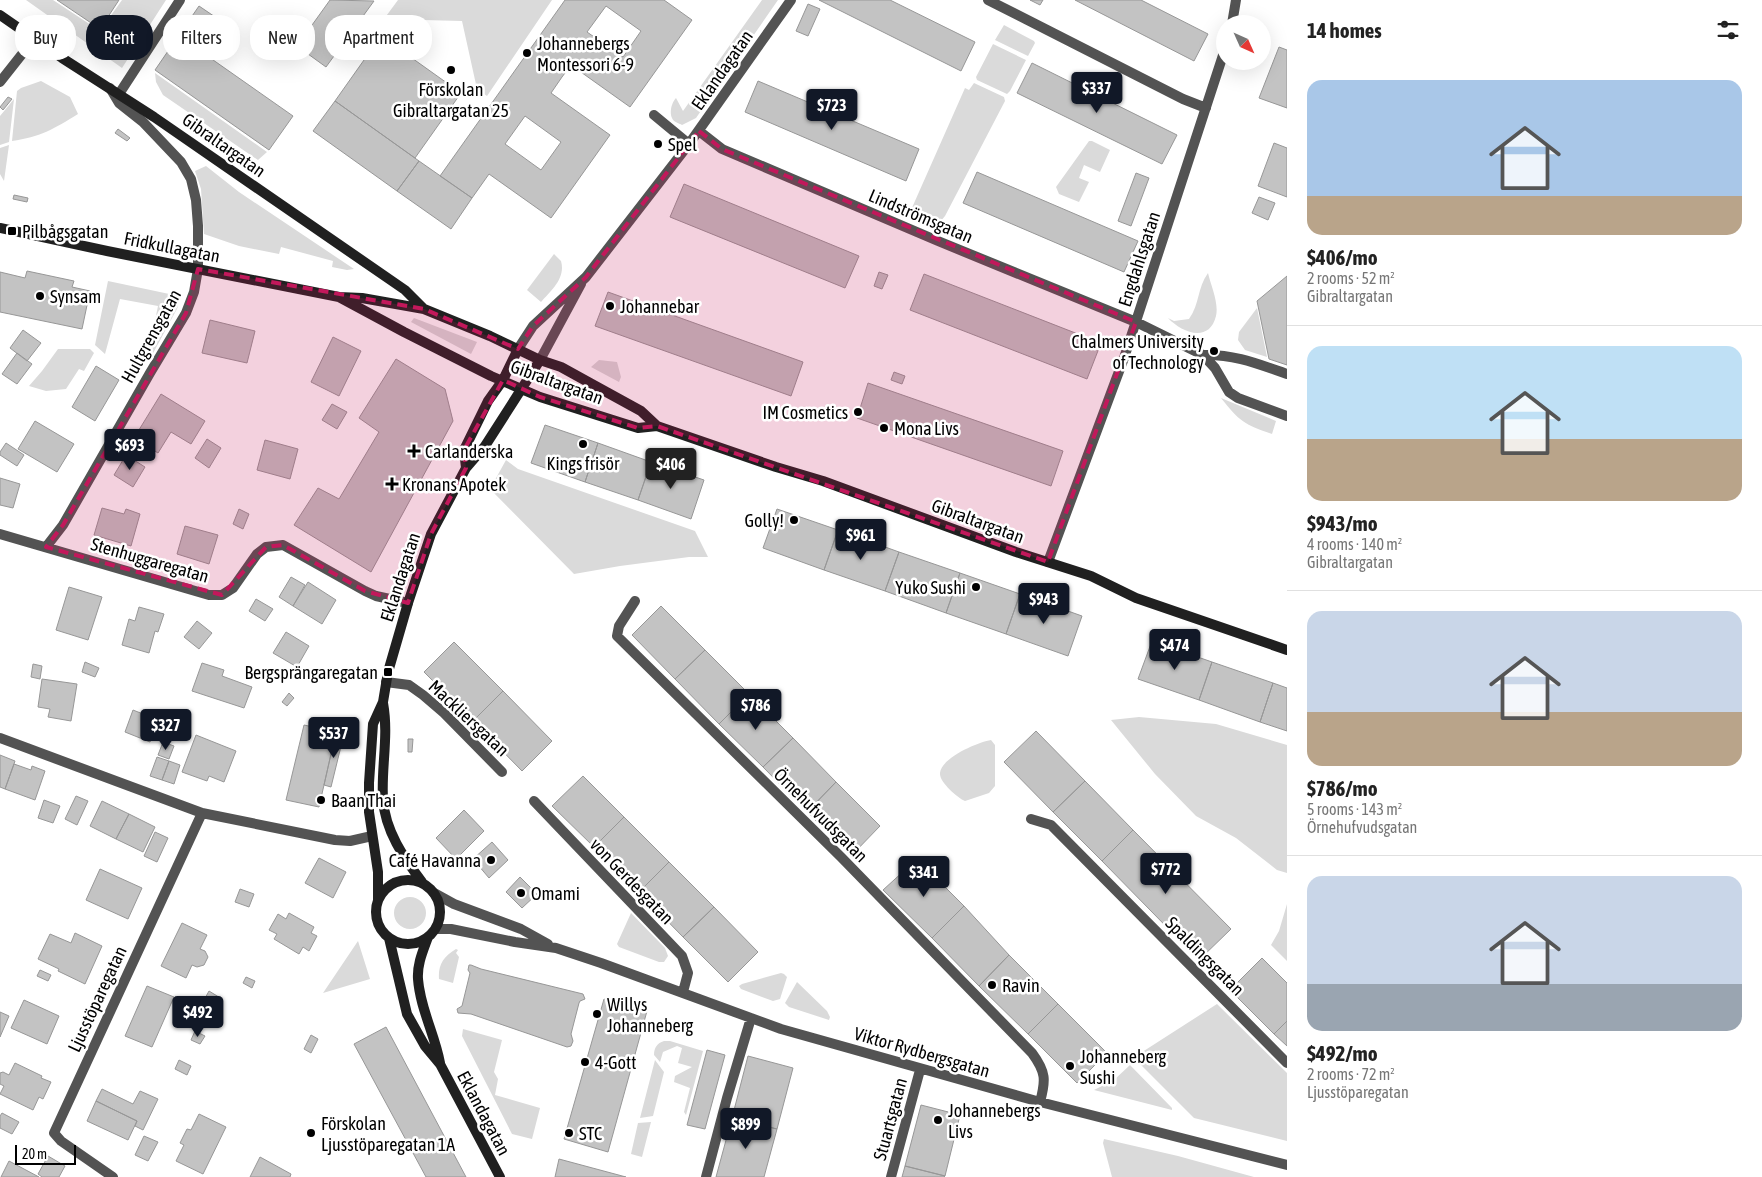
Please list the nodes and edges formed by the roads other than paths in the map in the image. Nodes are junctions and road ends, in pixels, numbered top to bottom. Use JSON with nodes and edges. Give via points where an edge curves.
{"nodes":[{"id":1,"x":180,"y":0,"type":"edge"},
{"id":2,"x":791,"y":0,"type":"edge"},
{"id":3,"x":988,"y":0,"type":"edge"},
{"id":4,"x":1236,"y":0,"type":"edge"},
{"id":5,"x":0,"y":15,"type":"edge"},
{"id":6,"x":1234,"y":15,"type":"edge"},
{"id":7,"x":15,"y":26,"type":"edge"},
{"id":8,"x":17,"y":60,"type":"edge"},
{"id":9,"x":66,"y":60,"type":"edge"},
{"id":10,"x":1218,"y":70,"type":"edge"},
{"id":11,"x":0,"y":82,"type":"edge"},
{"id":12,"x":114,"y":91,"type":"junction"},
{"id":13,"x":1206,"y":108,"type":"junction"},
{"id":14,"x":654,"y":115,"type":"dead end"},
{"id":15,"x":699,"y":131,"type":"junction"},
{"id":16,"x":690,"y":144,"type":"junction"},
{"id":17,"x":0,"y":228,"type":"edge"},
{"id":18,"x":198,"y":269,"type":"junction"},
{"id":19,"x":586,"y":277,"type":"junction"},
{"id":20,"x":339,"y":296,"type":"junction"},
{"id":21,"x":424,"y":309,"type":"junction"},
{"id":22,"x":1136,"y":322,"type":"junction"},
{"id":23,"x":518,"y":349,"type":"junction"},
{"id":24,"x":1203,"y":355,"type":"junction"},
{"id":25,"x":540,"y":360,"type":"junction"},
{"id":26,"x":1287,"y":374,"type":"edge"},
{"id":27,"x":503,"y":380,"type":"junction"},
{"id":28,"x":520,"y":388,"type":"junction"},
{"id":29,"x":1287,"y":416,"type":"edge"},
{"id":30,"x":657,"y":426,"type":"junction"},
{"id":31,"x":466,"y":468,"type":"junction"},
{"id":32,"x":0,"y":534,"type":"edge"},
{"id":33,"x":46,"y":546,"type":"junction"},
{"id":34,"x":1048,"y":562,"type":"junction"},
{"id":35,"x":635,"y":601,"type":"dead end"},
{"id":36,"x":408,"y":602,"type":"junction"},
{"id":37,"x":1287,"y":650,"type":"edge"},
{"id":38,"x":386,"y":682,"type":"junction"},
{"id":39,"x":383,"y":702,"type":"junction"},
{"id":40,"x":0,"y":738,"type":"edge"},
{"id":41,"x":502,"y":772,"type":"dead end"},
{"id":42,"x":534,"y":801,"type":"dead end"},
{"id":43,"x":202,"y":813,"type":"junction"},
{"id":44,"x":1031,"y":819,"type":"dead end"},
{"id":45,"x":372,"y":836,"type":"junction"},
{"id":46,"x":423,"y":883,"type":"junction"},
{"id":47,"x":434,"y":893,"type":"junction"},
{"id":48,"x":378,"y":901,"type":"junction"},
{"id":49,"x":436,"y":928,"type":"junction"},
{"id":50,"x":428,"y":937,"type":"junction"},
{"id":51,"x":389,"y":938,"type":"junction"},
{"id":52,"x":556,"y":948,"type":"junction"},
{"id":53,"x":683,"y":992,"type":"junction"},
{"id":54,"x":751,"y":1018,"type":"junction"},
{"id":55,"x":1287,"y":1063,"type":"edge"},
{"id":56,"x":440,"y":1064,"type":"junction"},
{"id":57,"x":920,"y":1070,"type":"junction"},
{"id":58,"x":1040,"y":1102,"type":"junction"},
{"id":59,"x":1287,"y":1166,"type":"edge"},
{"id":60,"x":113,"y":1177,"type":"edge"},
{"id":61,"x":500,"y":1177,"type":"edge"},
{"id":62,"x":706,"y":1177,"type":"edge"},
{"id":63,"x":891,"y":1177,"type":"edge"}],
"edges":[{"from":1,"to":12,"type":"street"},
{"from":2,"to":15,"type":"street","name":"Eklandagatan"},
{"from":3,"to":13,"type":"street"},
{"from":4,"to":6,"type":"street"},
{"from":5,"to":7,"type":"street","name":"Gibraltargatan"},
{"from":8,"to":11,"type":"street"},
{"from":9,"to":12,"type":"street","name":"Gibraltargatan"},
{"from":10,"to":13,"type":"street","name":"Engdahlsgatan"},
{"from":12,"to":18,"type":"street","name":"Hultgrensgatan","via":[[119,103],[143,122],[181,162],[191,179],[196,200]]},
{"from":12,"to":21,"type":"street","name":"Gibraltargatan","via":[[405,290]]},
{"from":13,"to":22,"type":"street","name":"Engdahlsgatan"},
{"from":14,"to":16,"type":"street"},
{"from":15,"to":16,"type":"street","name":"Eklandagatan"},
{"from":15,"to":22,"type":"street","name":"Lindströmsgatan","via":[[722,149]]},
{"from":16,"to":19,"type":"street","name":"Eklandagatan"},
{"from":17,"to":18,"type":"street","name":"Fridkullagatan"},
{"from":18,"to":20,"type":"street","name":"Fridkullagatan"},
{"from":18,"to":33,"type":"street","name":"Hultgrensgatan","via":[[186,314],[63,525]]},
{"from":19,"to":23,"type":"street","name":"Eklandagatan","via":[[533,326]]},
{"from":19,"to":25,"type":"street","name":"Eklandagatan"},
{"from":20,"to":21,"type":"street","name":"Gibraltargatan"},
{"from":20,"to":27,"type":"street","name":"Gibraltargatan"},
{"from":21,"to":23,"type":"street","name":"Gibraltargatan"},
{"from":22,"to":24,"type":"street","name":"Lindströmsgatan"},
{"from":22,"to":34,"type":"street","name":"Engdahlsgatan"},
{"from":23,"to":25,"type":"street","name":"Gibraltargatan"},
{"from":23,"to":27,"type":"street","name":"Eklandagatan"},
{"from":24,"to":26,"type":"street","via":[[1238,357]]},
{"from":24,"to":29,"type":"street","via":[[1229,392]]},
{"from":25,"to":28,"type":"street","name":"Eklandagatan"},
{"from":25,"to":30,"type":"street","name":"Gibraltargatan","via":[[641,411]]},
{"from":27,"to":28,"type":"street","name":"Gibraltargatan"},
{"from":27,"to":31,"type":"street","name":"Eklandagatan","via":[[488,401],[464,450]]},
{"from":28,"to":30,"type":"street","name":"Gibraltargatan","via":[[638,428]]},
{"from":28,"to":31,"type":"street","name":"Eklandagatan","via":[[485,446]]},
{"from":30,"to":34,"type":"street","name":"Gibraltargatan","via":[[823,481]]},
{"from":31,"to":36,"type":"street","name":"Eklandagatan","via":[[431,534]]},
{"from":32,"to":33,"type":"street","name":"Stenhuggaregatan"},
{"from":33,"to":36,"type":"street","name":"Stenhuggaregatan","via":[[208,595],[222,595],[233,588],[257,554],[266,547],[283,545],[364,591]]},
{"from":34,"to":37,"type":"street","name":"Gibraltargatan","via":[[1092,576],[1136,598]]},
{"from":35,"to":58,"type":"street","name":"Örnehufvudsgatan","via":[[619,626],[617,636],[841,856],[1032,1053],[1043,1068],[1045,1081]]},
{"from":36,"to":38,"type":"street","name":"Eklandagatan"},
{"from":38,"to":39,"type":"street","name":"Eklandagatan"},
{"from":38,"to":41,"type":"street","name":"Mackliersgatan","via":[[409,685],[423,695]]},
{"from":39,"to":45,"type":"street","name":"Eklandagatan","via":[[373,724],[369,783]]},
{"from":39,"to":46,"type":"street","name":"Eklandagatan","via":[[386,721],[383,800],[389,826],[402,856]]},
{"from":40,"to":43,"type":"street"},
{"from":42,"to":53,"type":"street","name":"von Gerdesgatan","via":[[682,956],[688,973]]},
{"from":43,"to":45,"type":"street","via":[[335,840],[350,841]]},
{"from":43,"to":60,"type":"street","name":"Ljusstöparegatan","via":[[54,1133]]},
{"from":44,"to":55,"type":"street","name":"Spaldingsgatan","via":[[1051,825]]},
{"from":45,"to":48,"type":"street","name":"Eklandagatan","via":[[378,872]]},
{"from":46,"to":47,"type":"street","name":"Eklandagatan"},
{"from":46,"to":48,"type":"street","via":[[413,880],[396,882]]},
{"from":47,"to":49,"type":"street","via":[[440,910]]},
{"from":47,"to":52,"type":"street","name":"Viktor Rydbergsgatan","via":[[520,929]]},
{"from":48,"to":51,"type":"street","name":"Eklandagatan","via":[[377,921]]},
{"from":49,"to":50,"type":"street","name":"Eklandagatan"},
{"from":49,"to":52,"type":"street","name":"Viktor Rydbergsgatan"},
{"from":50,"to":51,"type":"street","via":[[408,944]]},
{"from":50,"to":56,"type":"street","name":"Eklandagatan","via":[[419,962],[418,979]]},
{"from":51,"to":56,"type":"street","name":"Eklandagatan","via":[[407,1014],[425,1046]]},
{"from":52,"to":53,"type":"street","name":"Viktor Rydbergsgatan"},
{"from":53,"to":54,"type":"street","name":"Viktor Rydbergsgatan"},
{"from":54,"to":57,"type":"street","name":"Viktor Rydbergsgatan","via":[[781,1030]]},
{"from":54,"to":62,"type":"street"},
{"from":56,"to":61,"type":"street","name":"Eklandagatan"},
{"from":57,"to":58,"type":"street","name":"Viktor Rydbergsgatan"},
{"from":57,"to":63,"type":"street","name":"Stuartsgatan"},
{"from":58,"to":59,"type":"street","name":"Viktor Rydbergsgatan"}]}
